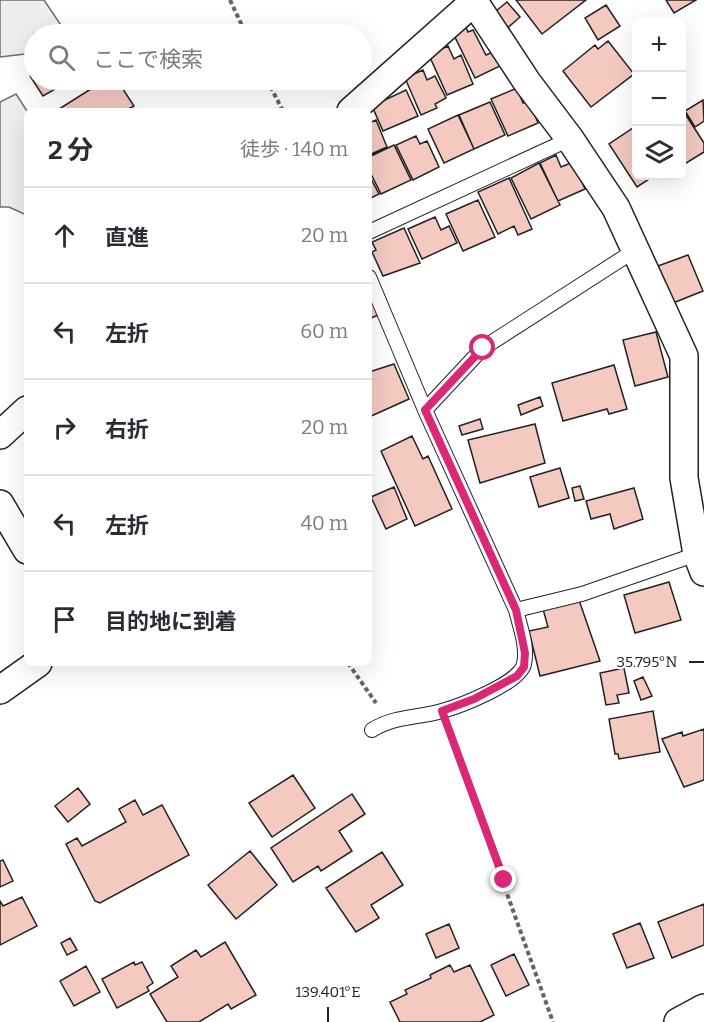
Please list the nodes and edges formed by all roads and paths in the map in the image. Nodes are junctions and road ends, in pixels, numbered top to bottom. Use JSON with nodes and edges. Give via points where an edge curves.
{"nodes":[{"id":1,"x":230,"y":0,"type":"edge"},
{"id":2,"x":474,"y":1,"type":"edge"},
{"id":3,"x":241,"y":24,"type":"edge"},
{"id":4,"x":272,"y":90,"type":"edge"},
{"id":5,"x":281,"y":108,"type":"edge"},
{"id":6,"x":354,"y":108,"type":"edge"},
{"id":7,"x":570,"y":139,"type":"junction"},
{"id":8,"x":372,"y":231,"type":"edge"},
{"id":9,"x":637,"y":249,"type":"junction"},
{"id":10,"x":372,"y":284,"type":"edge"},
{"id":11,"x":694,"y":349,"type":"edge"},
{"id":12,"x":425,"y":410,"type":"junction"},
{"id":13,"x":24,"y":413,"type":"edge"},
{"id":14,"x":0,"y":435,"type":"edge"},
{"id":15,"x":0,"y":504,"type":"edge"},
{"id":16,"x":24,"y":545,"type":"edge"},
{"id":17,"x":700,"y":563,"type":"edge"},
{"id":18,"x":516,"y":610,"type":"junction"},
{"id":19,"x":34,"y":666,"type":"edge"},
{"id":20,"x":350,"y":666,"type":"edge"},
{"id":21,"x":0,"y":690,"type":"edge"},
{"id":22,"x":442,"y":711,"type":"junction"},
{"id":23,"x":394,"y":720,"type":"junction"},
{"id":24,"x":372,"y":730,"type":"dead end"},
{"id":25,"x":704,"y":1008,"type":"edge"},
{"id":26,"x":553,"y":1022,"type":"edge"},
{"id":27,"x":678,"y":1022,"type":"edge"}],
"edges":[{"from":1,"to":3,"type":"path"},
{"from":2,"to":6,"type":"street"},
{"from":2,"to":7,"type":"street"},
{"from":4,"to":5,"type":"path"},
{"from":7,"to":8,"type":"lane"},
{"from":7,"to":9,"type":"street","via":[[616,208]]},
{"from":9,"to":11,"type":"street"},
{"from":9,"to":12,"type":"lane","via":[[483,348]]},
{"from":10,"to":12,"type":"lane"},
{"from":11,"to":17,"type":"street","via":[[684,478]]},
{"from":12,"to":18,"type":"lane"},
{"from":13,"to":14,"type":"street"},
{"from":15,"to":16,"type":"street"},
{"from":17,"to":18,"type":"lane"},
{"from":18,"to":22,"type":"lane","via":[[524,667],[517,676]]},
{"from":19,"to":21,"type":"street"},
{"from":20,"to":23,"type":"path","via":[[379,708]]},
{"from":22,"to":23,"type":"lane"},
{"from":22,"to":26,"type":"path"},
{"from":23,"to":24,"type":"lane"},
{"from":25,"to":27,"type":"street"}]}
